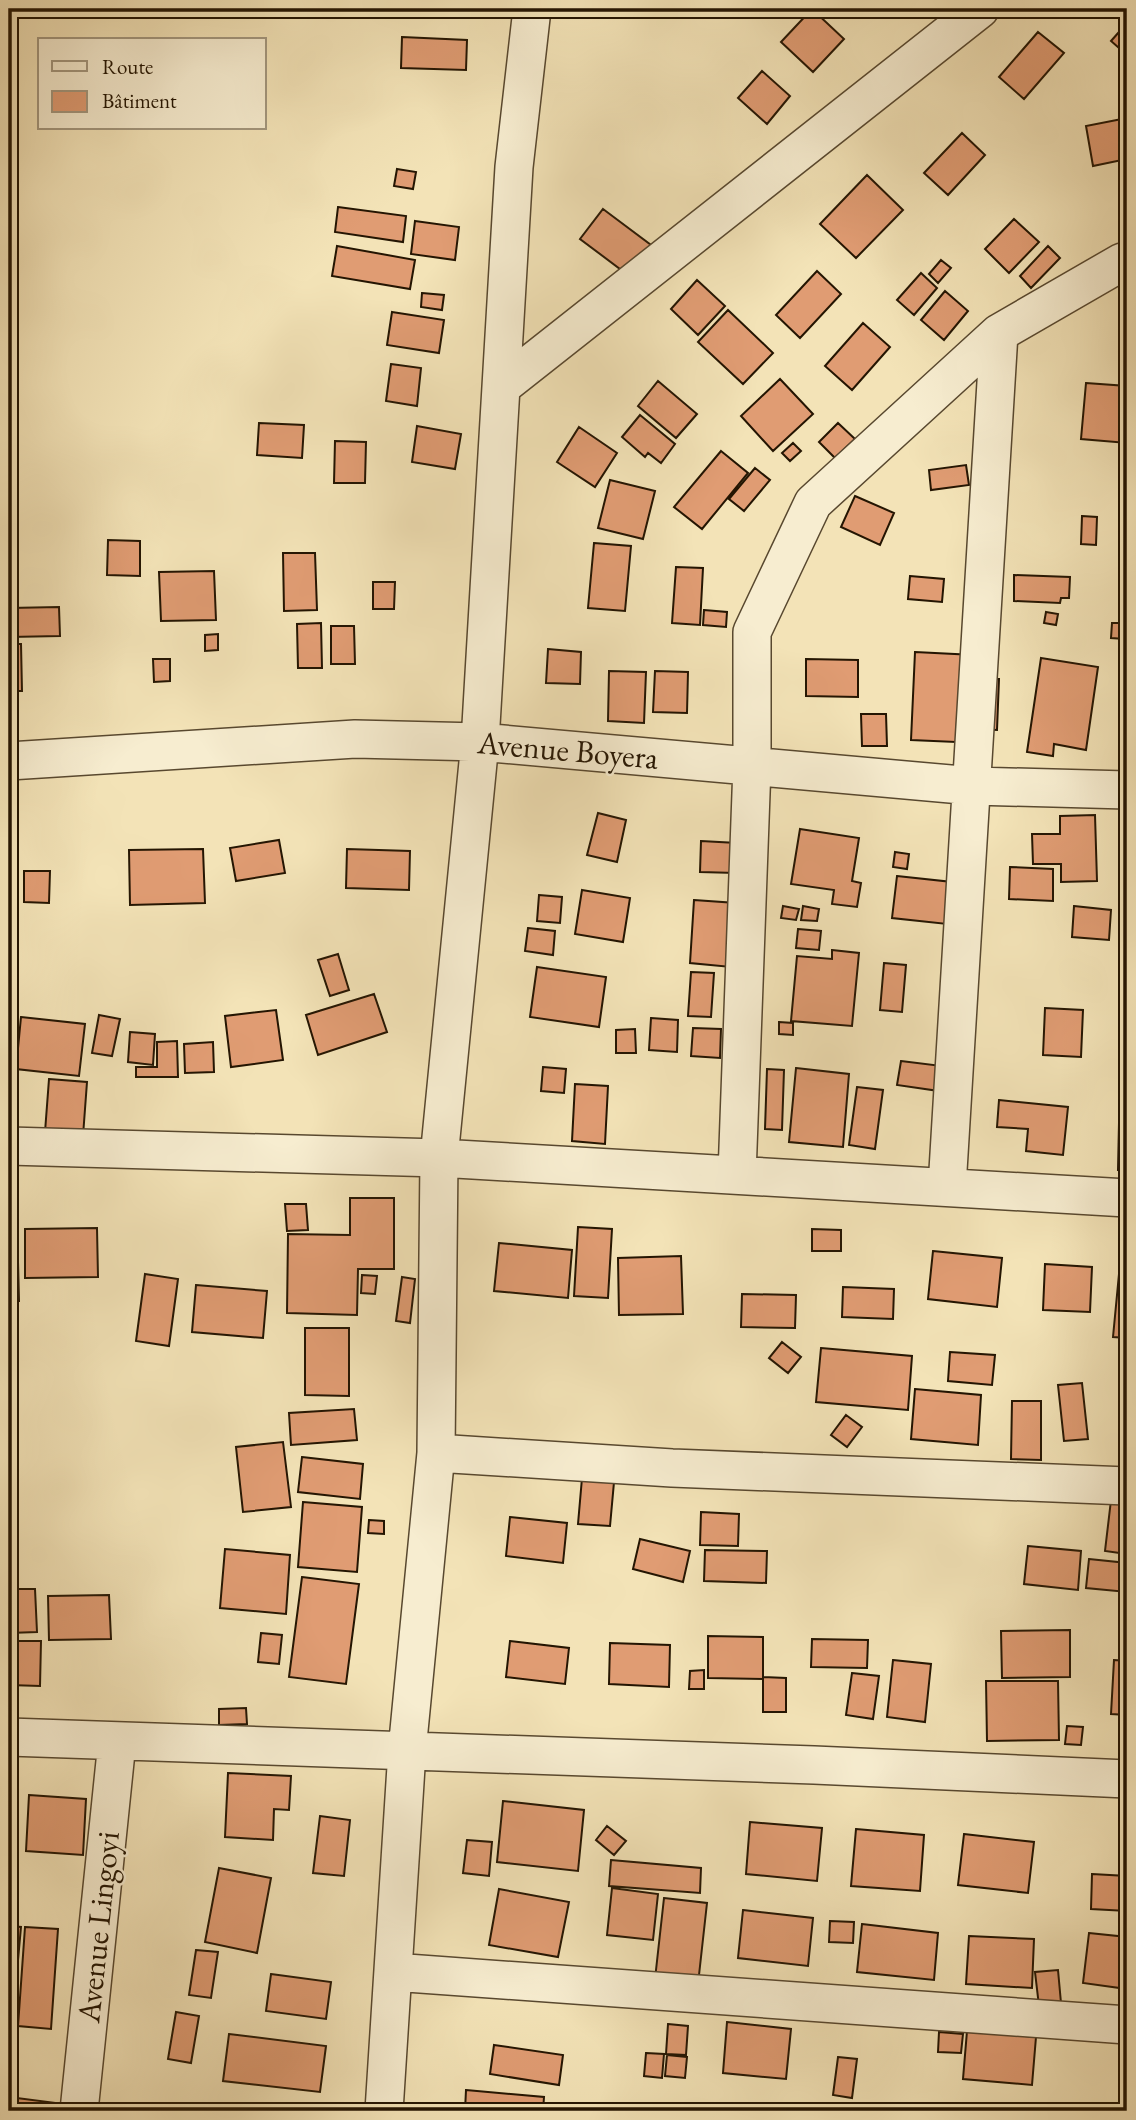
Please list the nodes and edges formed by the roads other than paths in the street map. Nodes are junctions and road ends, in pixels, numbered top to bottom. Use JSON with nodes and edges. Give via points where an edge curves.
{"nodes":[{"id":1,"x":532,"y":9,"type":"edge"},
{"id":2,"x":980,"y":9,"type":"edge"},
{"id":3,"x":1127,"y":262,"type":"edge"},
{"id":4,"x":999,"y":333,"type":"junction"},
{"id":5,"x":501,"y":387,"type":"junction"},
{"id":6,"x":480,"y":742,"type":"junction"},
{"id":7,"x":9,"y":761,"type":"edge"},
{"id":8,"x":752,"y":766,"type":"junction"},
{"id":9,"x":973,"y":786,"type":"junction"},
{"id":10,"x":1127,"y":790,"type":"edge"},
{"id":11,"x":9,"y":1146,"type":"edge"},
{"id":12,"x":439,"y":1158,"type":"junction"},
{"id":13,"x":737,"y":1175,"type":"junction"},
{"id":14,"x":947,"y":1187,"type":"junction"},
{"id":15,"x":1127,"y":1198,"type":"edge"},
{"id":16,"x":436,"y":1453,"type":"junction"},
{"id":17,"x":1127,"y":1486,"type":"edge"},
{"id":18,"x":9,"y":1737,"type":"edge"},
{"id":19,"x":117,"y":1742,"type":"junction"},
{"id":20,"x":407,"y":1751,"type":"junction"},
{"id":21,"x":1127,"y":1779,"type":"edge"},
{"id":22,"x":393,"y":1972,"type":"junction"},
{"id":23,"x":1127,"y":2025,"type":"edge"},
{"id":24,"x":79,"y":2111,"type":"edge"},
{"id":25,"x":384,"y":2111,"type":"edge"}],
"edges":[{"from":1,"to":5,"type":"street","via":[[514,167]]},
{"from":2,"to":5,"type":"street"},
{"from":3,"to":4,"type":"street"},
{"from":4,"to":8,"type":"street","via":[[813,503],[752,632]]},
{"from":4,"to":9,"type":"street"},
{"from":5,"to":6,"type":"street"},
{"from":6,"to":7,"type":"street","name":"Avenue Boyera","via":[[355,740]]},
{"from":6,"to":8,"type":"street","name":"Avenue Boyera"},
{"from":6,"to":12,"type":"street"},
{"from":8,"to":9,"type":"street","name":"Avenue Boyera"},
{"from":8,"to":13,"type":"street"},
{"from":9,"to":10,"type":"street","name":"Avenue Boyera"},
{"from":9,"to":14,"type":"street"},
{"from":11,"to":12,"type":"street"},
{"from":12,"to":13,"type":"street"},
{"from":12,"to":16,"type":"street"},
{"from":13,"to":14,"type":"street"},
{"from":14,"to":15,"type":"street"},
{"from":16,"to":17,"type":"street","via":[[672,1468]]},
{"from":16,"to":20,"type":"street"},
{"from":18,"to":19,"type":"street"},
{"from":19,"to":20,"type":"street"},
{"from":19,"to":24,"type":"street","name":"Avenue Lingoyi"},
{"from":20,"to":21,"type":"street"},
{"from":20,"to":22,"type":"street"},
{"from":22,"to":23,"type":"street"},
{"from":22,"to":25,"type":"street"}]}
